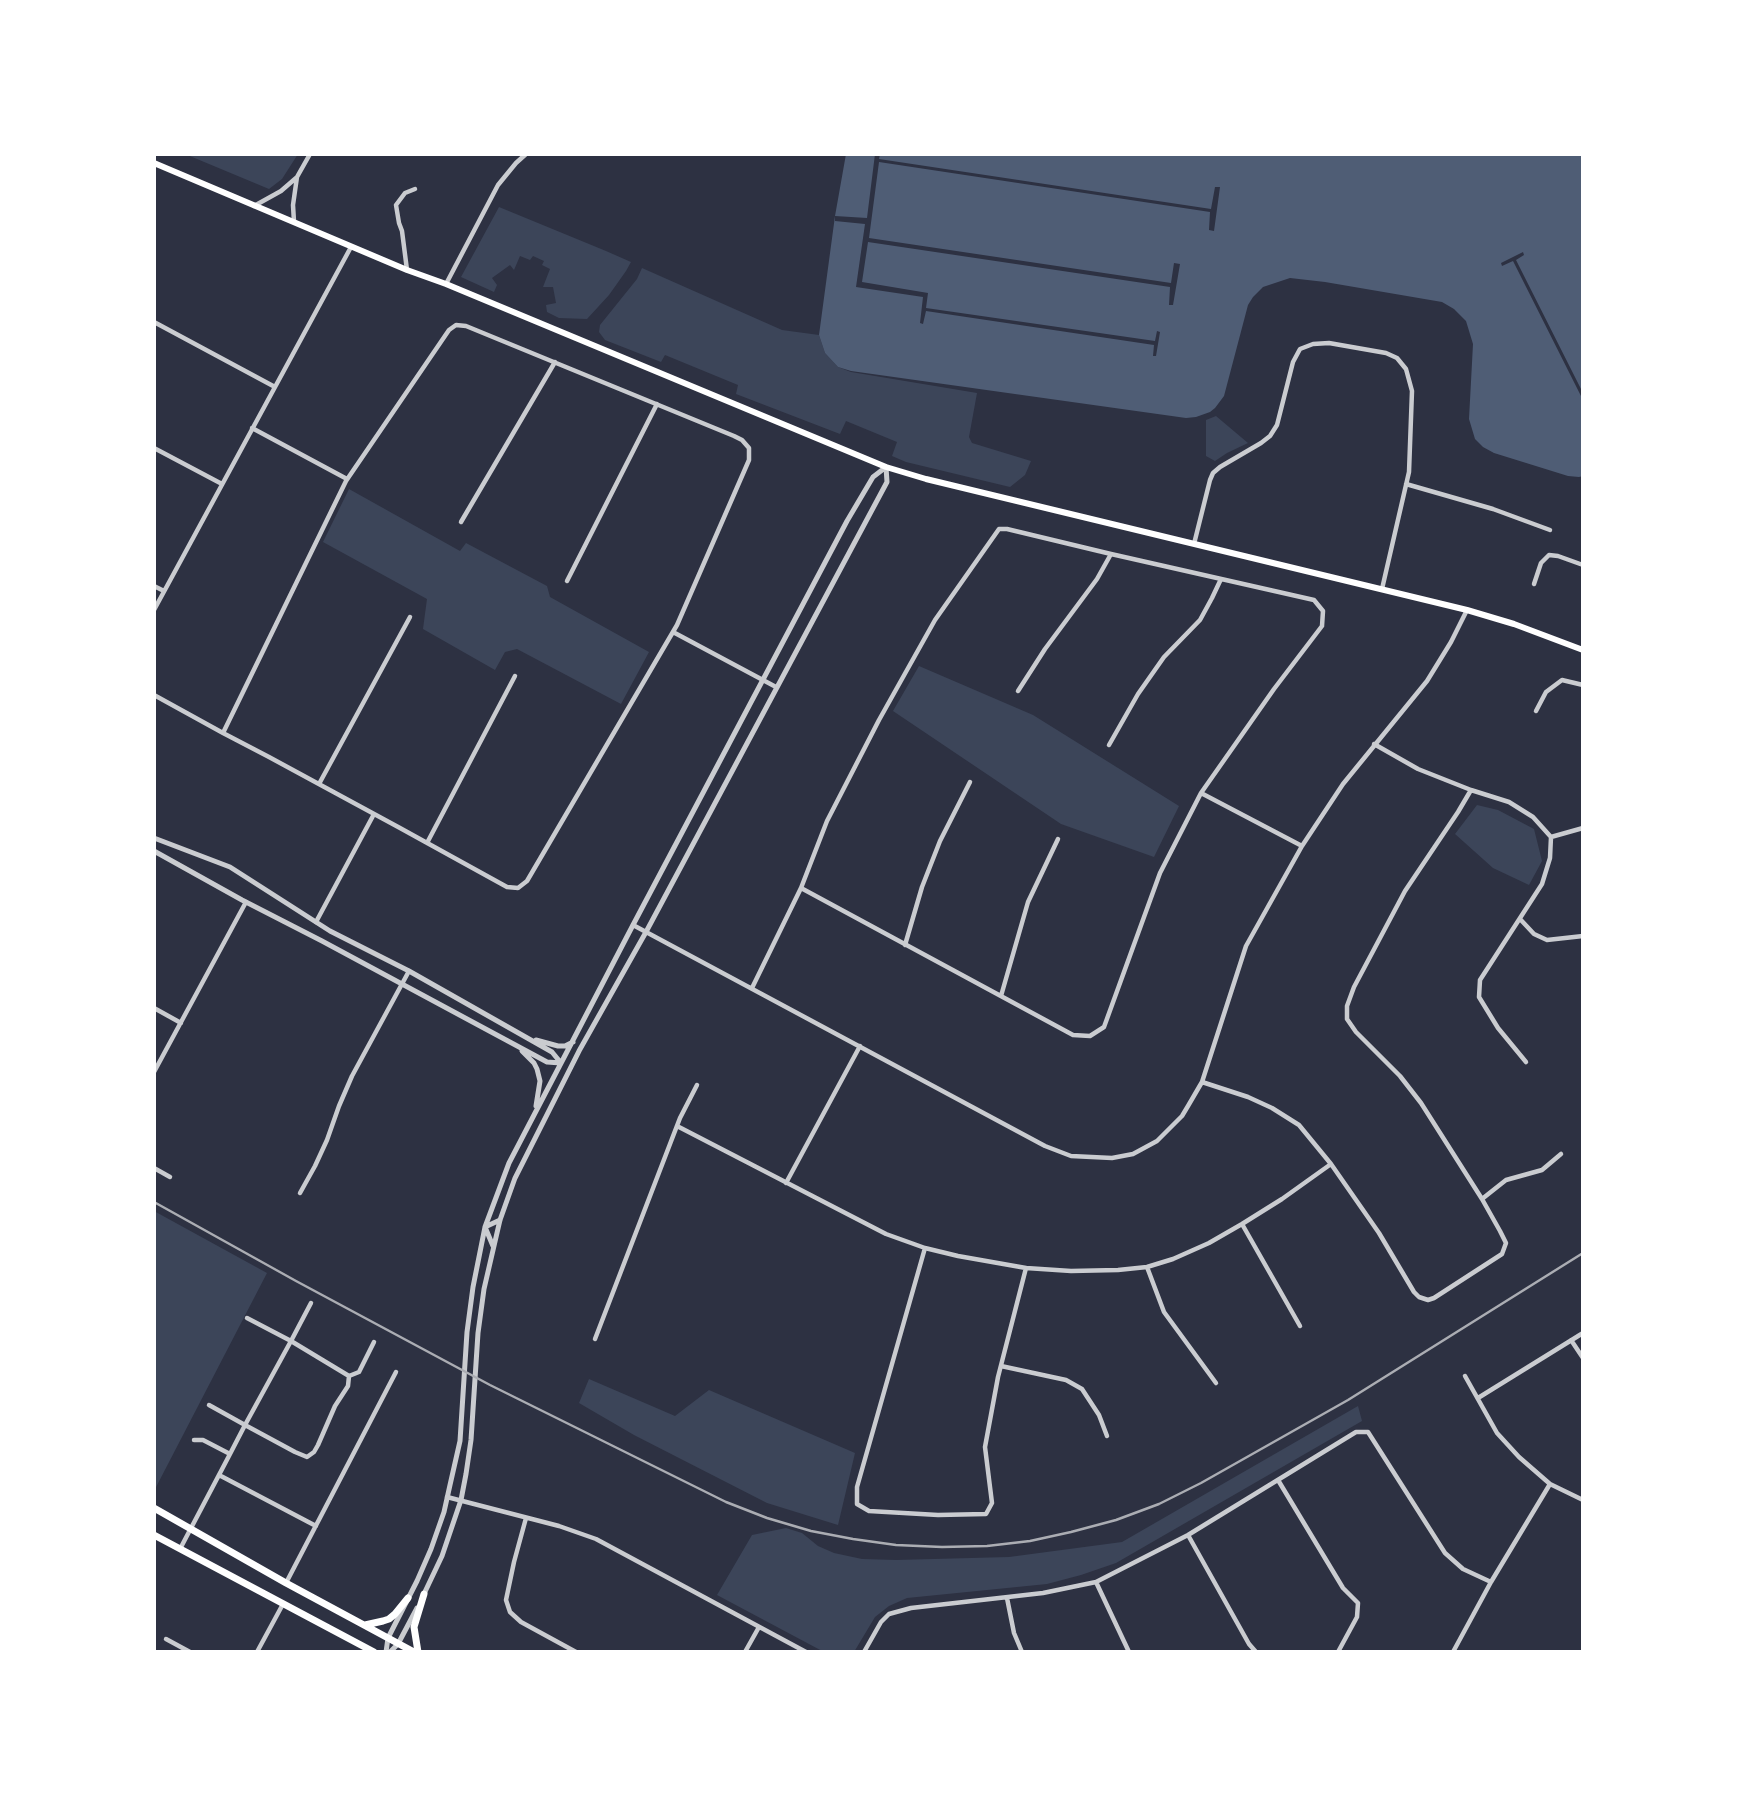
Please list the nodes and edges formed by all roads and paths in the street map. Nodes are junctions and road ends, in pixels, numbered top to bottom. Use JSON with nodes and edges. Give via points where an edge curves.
{"nodes":[{"id":1,"x":310,"y":154,"type":"edge"},
{"id":2,"x":526,"y":154,"type":"edge"},
{"id":3,"x":154,"y":163,"type":"edge"},
{"id":4,"x":297,"y":177,"type":"junction"},
{"id":5,"x":415,"y":189,"type":"dead end"},
{"id":6,"x":254,"y":206,"type":"junction"},
{"id":7,"x":294,"y":222,"type":"junction"},
{"id":8,"x":351,"y":247,"type":"junction"},
{"id":9,"x":407,"y":270,"type":"junction"},
{"id":10,"x":446,"y":284,"type":"junction"},
{"id":11,"x":154,"y":322,"type":"edge"},
{"id":12,"x":555,"y":362,"type":"junction"},
{"id":13,"x":275,"y":387,"type":"junction"},
{"id":14,"x":657,"y":404,"type":"junction"},
{"id":15,"x":252,"y":428,"type":"junction"},
{"id":16,"x":154,"y":449,"type":"edge"},
{"id":17,"x":886,"y":467,"type":"junction"},
{"id":18,"x":347,"y":479,"type":"junction"},
{"id":19,"x":222,"y":484,"type":"junction"},
{"id":20,"x":1406,"y":484,"type":"junction"},
{"id":21,"x":461,"y":522,"type":"dead end"},
{"id":22,"x":1550,"y":530,"type":"dead end"},
{"id":23,"x":1194,"y":544,"type":"junction"},
{"id":24,"x":1111,"y":555,"type":"junction"},
{"id":25,"x":1583,"y":565,"type":"edge"},
{"id":26,"x":1221,"y":579,"type":"junction"},
{"id":27,"x":567,"y":581,"type":"dead end"},
{"id":28,"x":1534,"y":584,"type":"dead end"},
{"id":29,"x":154,"y":586,"type":"edge"},
{"id":30,"x":1382,"y":589,"type":"junction"},
{"id":31,"x":164,"y":591,"type":"junction"},
{"id":32,"x":154,"y":610,"type":"edge"},
{"id":33,"x":1467,"y":610,"type":"junction"},
{"id":34,"x":410,"y":617,"type":"dead end"},
{"id":35,"x":673,"y":632,"type":"junction"},
{"id":36,"x":1583,"y":650,"type":"edge"},
{"id":37,"x":515,"y":676,"type":"dead end"},
{"id":38,"x":762,"y":680,"type":"junction"},
{"id":39,"x":1583,"y":685,"type":"edge"},
{"id":40,"x":776,"y":687,"type":"junction"},
{"id":41,"x":1018,"y":691,"type":"dead end"},
{"id":42,"x":154,"y":695,"type":"edge"},
{"id":43,"x":1536,"y":711,"type":"dead end"},
{"id":44,"x":223,"y":733,"type":"junction"},
{"id":45,"x":1374,"y":744,"type":"junction"},
{"id":46,"x":1109,"y":745,"type":"dead end"},
{"id":47,"x":970,"y":782,"type":"dead end"},
{"id":48,"x":318,"y":784,"type":"junction"},
{"id":49,"x":1471,"y":790,"type":"junction"},
{"id":50,"x":1201,"y":793,"type":"junction"},
{"id":51,"x":374,"y":814,"type":"junction"},
{"id":52,"x":1583,"y":828,"type":"edge"},
{"id":53,"x":1551,"y":837,"type":"junction"},
{"id":54,"x":154,"y":838,"type":"edge"},
{"id":55,"x":1058,"y":839,"type":"dead end"},
{"id":56,"x":427,"y":843,"type":"junction"},
{"id":57,"x":1302,"y":846,"type":"junction"},
{"id":58,"x":154,"y":851,"type":"edge"},
{"id":59,"x":801,"y":888,"type":"junction"},
{"id":60,"x":246,"y":902,"type":"junction"},
{"id":61,"x":1520,"y":919,"type":"junction"},
{"id":62,"x":316,"y":922,"type":"junction"},
{"id":63,"x":633,"y":925,"type":"junction"},
{"id":64,"x":646,"y":932,"type":"junction"},
{"id":65,"x":1583,"y":936,"type":"edge"},
{"id":66,"x":905,"y":945,"type":"junction"},
{"id":67,"x":409,"y":971,"type":"junction"},
{"id":68,"x":401,"y":984,"type":"junction"},
{"id":69,"x":752,"y":988,"type":"junction"},
{"id":70,"x":1001,"y":996,"type":"junction"},
{"id":71,"x":154,"y":1008,"type":"edge"},
{"id":72,"x":181,"y":1023,"type":"junction"},
{"id":73,"x":523,"y":1036,"type":"junction"},
{"id":74,"x":573,"y":1042,"type":"junction"},
{"id":75,"x":516,"y":1046,"type":"junction"},
{"id":76,"x":860,"y":1046,"type":"junction"},
{"id":77,"x":579,"y":1051,"type":"junction"},
{"id":78,"x":1526,"y":1062,"type":"dead end"},
{"id":79,"x":561,"y":1063,"type":"junction"},
{"id":80,"x":154,"y":1072,"type":"edge"},
{"id":81,"x":1202,"y":1082,"type":"junction"},
{"id":82,"x":562,"y":1085,"type":"junction"},
{"id":83,"x":697,"y":1085,"type":"dead end"},
{"id":84,"x":535,"y":1112,"type":"junction"},
{"id":85,"x":677,"y":1126,"type":"junction"},
{"id":86,"x":1561,"y":1154,"type":"dead end"},
{"id":87,"x":1331,"y":1164,"type":"junction"},
{"id":88,"x":154,"y":1168,"type":"edge"},
{"id":89,"x":170,"y":1177,"type":"dead end"},
{"id":90,"x":786,"y":1183,"type":"junction"},
{"id":91,"x":300,"y":1193,"type":"dead end"},
{"id":92,"x":1482,"y":1199,"type":"junction"},
{"id":93,"x":500,"y":1220,"type":"junction"},
{"id":94,"x":1242,"y":1224,"type":"junction"},
{"id":95,"x":485,"y":1227,"type":"junction"},
{"id":96,"x":493,"y":1246,"type":"junction"},
{"id":97,"x":925,"y":1248,"type":"junction"},
{"id":98,"x":1147,"y":1267,"type":"junction"},
{"id":99,"x":1026,"y":1268,"type":"junction"},
{"id":100,"x":311,"y":1303,"type":"dead end"},
{"id":101,"x":247,"y":1318,"type":"dead end"},
{"id":102,"x":1300,"y":1326,"type":"dead end"},
{"id":103,"x":1583,"y":1333,"type":"edge"},
{"id":104,"x":595,"y":1339,"type":"dead end"},
{"id":105,"x":1571,"y":1340,"type":"junction"},
{"id":106,"x":291,"y":1341,"type":"junction"},
{"id":107,"x":374,"y":1342,"type":"dead end"},
{"id":108,"x":1583,"y":1358,"type":"edge"},
{"id":109,"x":1001,"y":1366,"type":"junction"},
{"id":110,"x":396,"y":1372,"type":"dead end"},
{"id":111,"x":349,"y":1376,"type":"junction"},
{"id":112,"x":1465,"y":1376,"type":"dead end"},
{"id":113,"x":1216,"y":1383,"type":"dead end"},
{"id":114,"x":1478,"y":1398,"type":"junction"},
{"id":115,"x":209,"y":1405,"type":"dead end"},
{"id":116,"x":245,"y":1425,"type":"junction"},
{"id":117,"x":1107,"y":1436,"type":"dead end"},
{"id":118,"x":194,"y":1440,"type":"dead end"},
{"id":119,"x":230,"y":1454,"type":"junction"},
{"id":120,"x":219,"y":1475,"type":"junction"},
{"id":121,"x":1278,"y":1480,"type":"junction"},
{"id":122,"x":1550,"y":1484,"type":"junction"},
{"id":123,"x":447,"y":1497,"type":"junction"},
{"id":124,"x":461,"y":1500,"type":"junction"},
{"id":125,"x":1583,"y":1500,"type":"edge"},
{"id":126,"x":154,"y":1508,"type":"edge"},
{"id":127,"x":526,"y":1518,"type":"junction"},
{"id":128,"x":316,"y":1526,"type":"junction"},
{"id":129,"x":191,"y":1528,"type":"junction"},
{"id":130,"x":154,"y":1535,"type":"edge"},
{"id":131,"x":1188,"y":1535,"type":"junction"},
{"id":132,"x":180,"y":1549,"type":"junction"},
{"id":133,"x":1096,"y":1582,"type":"junction"},
{"id":134,"x":1491,"y":1582,"type":"junction"},
{"id":135,"x":286,"y":1583,"type":"junction"},
{"id":136,"x":424,"y":1594,"type":"junction"},
{"id":137,"x":408,"y":1598,"type":"junction"},
{"id":138,"x":1007,"y":1598,"type":"junction"},
{"id":139,"x":283,"y":1604,"type":"junction"},
{"id":140,"x":364,"y":1625,"type":"junction"},
{"id":141,"x":759,"y":1627,"type":"junction"},
{"id":142,"x":388,"y":1638,"type":"junction"},
{"id":143,"x":166,"y":1639,"type":"dead end"},
{"id":144,"x":398,"y":1644,"type":"junction"},
{"id":145,"x":190,"y":1652,"type":"edge"},
{"id":146,"x":257,"y":1652,"type":"edge"},
{"id":147,"x":374,"y":1652,"type":"edge"},
{"id":148,"x":388,"y":1652,"type":"edge"},
{"id":149,"x":416,"y":1652,"type":"edge"},
{"id":150,"x":576,"y":1652,"type":"edge"},
{"id":151,"x":745,"y":1652,"type":"edge"},
{"id":152,"x":806,"y":1652,"type":"edge"},
{"id":153,"x":864,"y":1652,"type":"edge"},
{"id":154,"x":1022,"y":1652,"type":"edge"},
{"id":155,"x":1129,"y":1652,"type":"edge"},
{"id":156,"x":1256,"y":1652,"type":"edge"},
{"id":157,"x":1338,"y":1652,"type":"edge"},
{"id":158,"x":1453,"y":1652,"type":"edge"}],
"edges":[{"from":1,"to":4,"type":"street"},
{"from":2,"to":10,"type":"street","via":[[498,185]]},
{"from":3,"to":6,"type":"main road"},
{"from":4,"to":6,"type":"street"},
{"from":4,"to":7,"type":"street"},
{"from":5,"to":9,"type":"street","via":[[396,205]]},
{"from":6,"to":7,"type":"main road"},
{"from":7,"to":8,"type":"main road"},
{"from":8,"to":9,"type":"main road"},
{"from":8,"to":13,"type":"street"},
{"from":9,"to":10,"type":"main road"},
{"from":10,"to":17,"type":"main road"},
{"from":11,"to":13,"type":"street"},
{"from":12,"to":14,"type":"street"},
{"from":12,"to":18,"type":"street","via":[[456,325]]},
{"from":12,"to":21,"type":"street"},
{"from":13,"to":15,"type":"street"},
{"from":14,"to":27,"type":"street"},
{"from":14,"to":35,"type":"street","via":[[742,440],[749,448],[749,460]]},
{"from":15,"to":18,"type":"street"},
{"from":15,"to":19,"type":"street"},
{"from":16,"to":19,"type":"street"},
{"from":17,"to":23,"type":"main road"},
{"from":17,"to":38,"type":"street","via":[[873,477]]},
{"from":17,"to":40,"type":"street","via":[[887,482]]},
{"from":18,"to":44,"type":"street"},
{"from":19,"to":31,"type":"street"},
{"from":20,"to":22,"type":"street"},
{"from":20,"to":23,"type":"street","via":[[1412,391],[1406,369],[1398,358],[1386,353],[1313,344],[1300,349],[1293,362],[1270,436],[1213,473]]},
{"from":20,"to":30,"type":"street"},
{"from":23,"to":30,"type":"main road"},
{"from":24,"to":26,"type":"street"},
{"from":24,"to":41,"type":"street"},
{"from":24,"to":59,"type":"street","via":[[999,529],[935,620],[879,720],[827,821]]},
{"from":25,"to":28,"type":"street","via":[[1549,555]]},
{"from":26,"to":46,"type":"street","via":[[1200,620],[1164,657]]},
{"from":26,"to":50,"type":"street","via":[[1314,600],[1323,611],[1322,626]]},
{"from":29,"to":31,"type":"street"},
{"from":30,"to":33,"type":"main road"},
{"from":31,"to":32,"type":"street"},
{"from":33,"to":36,"type":"main road"},
{"from":33,"to":45,"type":"street","via":[[1427,681]]},
{"from":34,"to":48,"type":"street"},
{"from":35,"to":38,"type":"street"},
{"from":35,"to":56,"type":"street","via":[[523,886],[507,887]]},
{"from":37,"to":56,"type":"street"},
{"from":38,"to":40,"type":"street"},
{"from":38,"to":63,"type":"street"},
{"from":39,"to":43,"type":"street","via":[[1562,680],[1545,692]]},
{"from":40,"to":64,"type":"street"},
{"from":42,"to":44,"type":"street"},
{"from":44,"to":48,"type":"street"},
{"from":45,"to":49,"type":"street","via":[[1418,769]]},
{"from":45,"to":57,"type":"street"},
{"from":47,"to":66,"type":"street","via":[[940,841]]},
{"from":48,"to":51,"type":"street"},
{"from":49,"to":53,"type":"street","via":[[1509,802],[1533,817]]},
{"from":49,"to":92,"type":"street","via":[[1405,891],[1354,988],[1347,1019],[1407,1085]]},
{"from":50,"to":57,"type":"street"},
{"from":50,"to":70,"type":"street","via":[[1160,873],[1104,1027],[1090,1036],[1073,1035]]},
{"from":51,"to":56,"type":"street"},
{"from":51,"to":62,"type":"street"},
{"from":52,"to":53,"type":"street"},
{"from":53,"to":61,"type":"street","via":[[1542,884]]},
{"from":54,"to":62,"type":"street","via":[[230,867]]},
{"from":55,"to":70,"type":"street","via":[[1028,902]]},
{"from":57,"to":81,"type":"street","via":[[1246,946]]},
{"from":58,"to":60,"type":"street"},
{"from":59,"to":66,"type":"street"},
{"from":59,"to":69,"type":"street"},
{"from":60,"to":68,"type":"street"},
{"from":60,"to":72,"type":"street"},
{"from":61,"to":65,"type":"street","via":[[1547,940]]},
{"from":61,"to":78,"type":"street","via":[[1480,980],[1479,997]]},
{"from":62,"to":67,"type":"street"},
{"from":63,"to":64,"type":"street"},
{"from":63,"to":74,"type":"street"},
{"from":64,"to":69,"type":"street"},
{"from":64,"to":77,"type":"street"},
{"from":66,"to":70,"type":"street"},
{"from":67,"to":68,"type":"street"},
{"from":67,"to":73,"type":"street"},
{"from":68,"to":75,"type":"street"},
{"from":68,"to":91,"type":"street","via":[[352,1076]]},
{"from":69,"to":76,"type":"street"},
{"from":71,"to":72,"type":"street"},
{"from":72,"to":80,"type":"street"},
{"from":73,"to":74,"type":"street","via":[[550,1045]]},
{"from":73,"to":79,"type":"street","via":[[552,1052]]},
{"from":74,"to":79,"type":"street"},
{"from":75,"to":79,"type":"street","via":[[547,1062]]},
{"from":75,"to":84,"type":"street","via":[[537,1069],[540,1081]]},
{"from":76,"to":81,"type":"street","via":[[1070,1156],[1112,1158],[1133,1154],[1157,1141],[1182,1116]]},
{"from":76,"to":90,"type":"street"},
{"from":77,"to":79,"type":"street"},
{"from":77,"to":82,"type":"street"},
{"from":79,"to":82,"type":"street"},
{"from":79,"to":84,"type":"street"},
{"from":81,"to":87,"type":"street","via":[[1248,1097],[1299,1125]]},
{"from":82,"to":93,"type":"street","via":[[515,1178]]},
{"from":83,"to":85,"type":"street"},
{"from":84,"to":95,"type":"street","via":[[509,1163]]},
{"from":85,"to":90,"type":"street"},
{"from":85,"to":104,"type":"street"},
{"from":86,"to":92,"type":"street","via":[[1542,1170],[1506,1180]]},
{"from":87,"to":92,"type":"street","via":[[1423,1299],[1434,1298],[1502,1254],[1506,1243]]},
{"from":87,"to":94,"type":"street"},
{"from":88,"to":89,"type":"street"},
{"from":90,"to":97,"type":"street","via":[[886,1234]]},
{"from":93,"to":95,"type":"street"},
{"from":93,"to":96,"type":"street"},
{"from":94,"to":98,"type":"street","via":[[1185,1254]]},
{"from":94,"to":102,"type":"street"},
{"from":95,"to":96,"type":"street"},
{"from":95,"to":123,"type":"street","via":[[467,1332],[460,1441]]},
{"from":96,"to":124,"type":"street","via":[[478,1333],[471,1440]]},
{"from":97,"to":99,"type":"street"},
{"from":97,"to":109,"type":"street","via":[[857,1487],[857,1504],[869,1511],[985,1514],[992,1503],[985,1447]]},
{"from":98,"to":99,"type":"street"},
{"from":98,"to":113,"type":"street","via":[[1164,1312]]},
{"from":99,"to":109,"type":"street"},
{"from":100,"to":106,"type":"street"},
{"from":101,"to":106,"type":"street"},
{"from":103,"to":105,"type":"street"},
{"from":105,"to":108,"type":"street"},
{"from":105,"to":114,"type":"street"},
{"from":106,"to":111,"type":"street"},
{"from":106,"to":116,"type":"street"},
{"from":107,"to":111,"type":"street","via":[[359,1372]]},
{"from":109,"to":117,"type":"street","via":[[1066,1380],[1083,1389]]},
{"from":110,"to":128,"type":"street"},
{"from":111,"to":116,"type":"street","via":[[318,1445],[307,1457]]},
{"from":112,"to":114,"type":"street"},
{"from":114,"to":122,"type":"street","via":[[1497,1433]]},
{"from":115,"to":116,"type":"street"},
{"from":116,"to":119,"type":"street"},
{"from":118,"to":119,"type":"street"},
{"from":119,"to":120,"type":"street"},
{"from":120,"to":128,"type":"street"},
{"from":120,"to":129,"type":"street"},
{"from":121,"to":131,"type":"street"},
{"from":121,"to":134,"type":"street","via":[[1356,1432],[1368,1432],[1445,1553],[1463,1569]]},
{"from":121,"to":157,"type":"street","via":[[1343,1588],[1358,1604],[1357,1617]]},
{"from":122,"to":125,"type":"street"},
{"from":122,"to":134,"type":"street"},
{"from":123,"to":124,"type":"street"},
{"from":123,"to":137,"type":"street"},
{"from":124,"to":127,"type":"street"},
{"from":124,"to":136,"type":"street"},
{"from":126,"to":129,"type":"highway"},
{"from":127,"to":141,"type":"street","via":[[596,1539]]},
{"from":127,"to":150,"type":"street","via":[[506,1600],[510,1612]]},
{"from":128,"to":135,"type":"street"},
{"from":129,"to":132,"type":"street"},
{"from":129,"to":135,"type":"highway"},
{"from":130,"to":132,"type":"highway"},
{"from":131,"to":133,"type":"street"},
{"from":131,"to":156,"type":"street"},
{"from":132,"to":139,"type":"highway"},
{"from":133,"to":138,"type":"street"},
{"from":133,"to":155,"type":"street"},
{"from":134,"to":158,"type":"street"},
{"from":135,"to":140,"type":"highway"},
{"from":136,"to":144,"type":"street"},
{"from":136,"to":149,"type":"highway","via":[[414,1627]]},
{"from":137,"to":140,"type":"highway","via":[[389,1619]]},
{"from":137,"to":142,"type":"street"},
{"from":138,"to":153,"type":"street","via":[[890,1614]]},
{"from":138,"to":154,"type":"street"},
{"from":139,"to":146,"type":"street"},
{"from":139,"to":147,"type":"highway"},
{"from":140,"to":142,"type":"highway"},
{"from":141,"to":151,"type":"street"},
{"from":141,"to":152,"type":"street"},
{"from":142,"to":144,"type":"highway"},
{"from":142,"to":148,"type":"street"},
{"from":143,"to":145,"type":"street"},
{"from":144,"to":148,"type":"street"},
{"from":144,"to":149,"type":"highway"}]}
